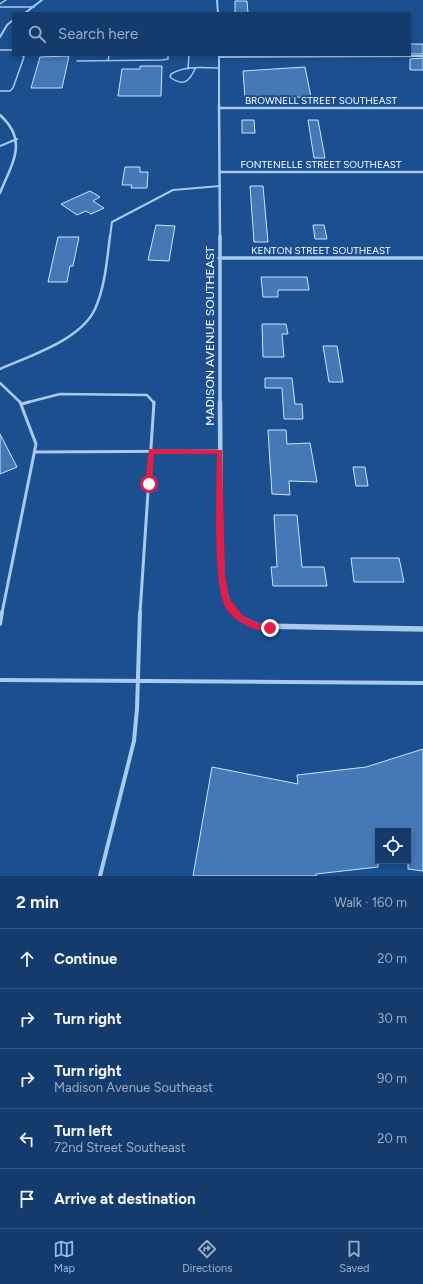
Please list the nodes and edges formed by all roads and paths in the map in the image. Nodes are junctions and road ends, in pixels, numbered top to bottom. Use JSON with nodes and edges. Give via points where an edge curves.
{"nodes":[{"id":1,"x":6,"y":0,"type":"edge"},
{"id":2,"x":42,"y":0,"type":"edge"},
{"id":3,"x":218,"y":0,"type":"edge"},
{"id":4,"x":0,"y":6,"type":"edge"},
{"id":5,"x":34,"y":7,"type":"junction"},
{"id":6,"x":26,"y":12,"type":"edge"},
{"id":7,"x":218,"y":12,"type":"edge"},
{"id":8,"x":12,"y":21,"type":"edge"},
{"id":9,"x":0,"y":37,"type":"edge"},
{"id":10,"x":0,"y":50,"type":"edge"},
{"id":11,"x":12,"y":50,"type":"edge"},
{"id":12,"x":22,"y":56,"type":"edge"},
{"id":13,"x":109,"y":56,"type":"edge"},
{"id":14,"x":128,"y":56,"type":"edge"},
{"id":15,"x":148,"y":56,"type":"edge"},
{"id":16,"x":168,"y":56,"type":"edge"},
{"id":17,"x":189,"y":56,"type":"edge"},
{"id":18,"x":219,"y":56,"type":"edge"},
{"id":19,"x":423,"y":56,"type":"edge"},
{"id":20,"x":148,"y":60,"type":"junction"},
{"id":21,"x":108,"y":61,"type":"junction"},
{"id":22,"x":128,"y":61,"type":"junction"},
{"id":23,"x":77,"y":62,"type":"dead end"},
{"id":24,"x":219,"y":68,"type":"junction"},
{"id":25,"x":188,"y":69,"type":"junction"},
{"id":26,"x":195,"y":69,"type":"junction"},
{"id":27,"x":0,"y":91,"type":"edge"},
{"id":28,"x":220,"y":108,"type":"junction"},
{"id":29,"x":423,"y":108,"type":"edge"},
{"id":30,"x":0,"y":115,"type":"edge"},
{"id":31,"x":17,"y":139,"type":"junction"},
{"id":32,"x":0,"y":146,"type":"edge"},
{"id":33,"x":220,"y":172,"type":"junction"},
{"id":34,"x":423,"y":172,"type":"edge"},
{"id":35,"x":220,"y":186,"type":"junction"},
{"id":36,"x":0,"y":193,"type":"edge"},
{"id":37,"x":219,"y":258,"type":"junction"},
{"id":38,"x":423,"y":258,"type":"edge"},
{"id":39,"x":0,"y":369,"type":"edge"},
{"id":40,"x":0,"y":383,"type":"edge"},
{"id":41,"x":22,"y":404,"type":"junction"},
{"id":42,"x":151,"y":451,"type":"junction"},
{"id":43,"x":35,"y":452,"type":"junction"},
{"id":44,"x":220,"y":452,"type":"junction"},
{"id":45,"x":0,"y":624,"type":"edge"},
{"id":46,"x":423,"y":629,"type":"edge"},
{"id":47,"x":0,"y":680,"type":"edge"},
{"id":48,"x":138,"y":682,"type":"junction"},
{"id":49,"x":423,"y":683,"type":"edge"},
{"id":50,"x":100,"y":876,"type":"edge"}],
"edges":[{"from":1,"to":4,"type":"lane"},
{"from":2,"to":5,"type":"street"},
{"from":3,"to":7,"type":"street"},
{"from":4,"to":5,"type":"lane"},
{"from":5,"to":6,"type":"street"},
{"from":8,"to":9,"type":"street","via":[[6,25]]},
{"from":10,"to":11,"type":"lane"},
{"from":12,"to":27,"type":"lane","via":[[13,88],[10,91]]},
{"from":13,"to":21,"type":"lane"},
{"from":14,"to":22,"type":"lane"},
{"from":15,"to":20,"type":"lane"},
{"from":16,"to":20,"type":"lane","via":[[168,59]]},
{"from":17,"to":25,"type":"lane"},
{"from":18,"to":19,"type":"street"},
{"from":18,"to":24,"type":"street","name":"MADISON AVENUE SOUTHEAST"},
{"from":20,"to":22,"type":"lane"},
{"from":21,"to":22,"type":"lane"},
{"from":21,"to":23,"type":"lane"},
{"from":24,"to":26,"type":"lane"},
{"from":24,"to":28,"type":"street","name":"MADISON AVENUE SOUTHEAST"},
{"from":25,"to":26,"type":"lane"},
{"from":25,"to":26,"type":"lane","via":[[175,71],[170,77],[174,81],[184,82],[191,78]]},
{"from":28,"to":29,"type":"street","name":"BROWNELL STREET SOUTHEAST"},
{"from":28,"to":33,"type":"street","name":"MADISON AVENUE SOUTHEAST"},
{"from":30,"to":31,"type":"street","via":[[13,125]]},
{"from":31,"to":32,"type":"lane"},
{"from":31,"to":36,"type":"street"},
{"from":33,"to":34,"type":"street","name":"FONTENELLE STREET SOUTHEAST"},
{"from":33,"to":35,"type":"street","name":"MADISON AVENUE SOUTHEAST"},
{"from":35,"to":37,"type":"street","name":"MADISON AVENUE SOUTHEAST"},
{"from":35,"to":39,"type":"lane","via":[[173,190],[112,222],[100,293],[90,317],[69,336]]},
{"from":37,"to":38,"type":"street","name":"KENTON STREET SOUTHEAST"},
{"from":37,"to":44,"type":"street","name":"MADISON AVENUE SOUTHEAST"},
{"from":40,"to":41,"type":"lane"},
{"from":41,"to":42,"type":"lane","via":[[60,394],[147,395],[153,399],[154,405]]},
{"from":41,"to":43,"type":"lane","via":[[35,437]]},
{"from":42,"to":43,"type":"lane"},
{"from":42,"to":44,"type":"lane"},
{"from":42,"to":48,"type":"lane","via":[[138,641]]},
{"from":43,"to":45,"type":"lane"},
{"from":44,"to":46,"type":"street","name":"MADISON AVENUE SOUTHEAST","via":[[222,588],[234,613],[248,623],[270,628]]},
{"from":47,"to":48,"type":"lane"},
{"from":48,"to":49,"type":"lane"},
{"from":48,"to":50,"type":"lane","via":[[134,741]]}]}
